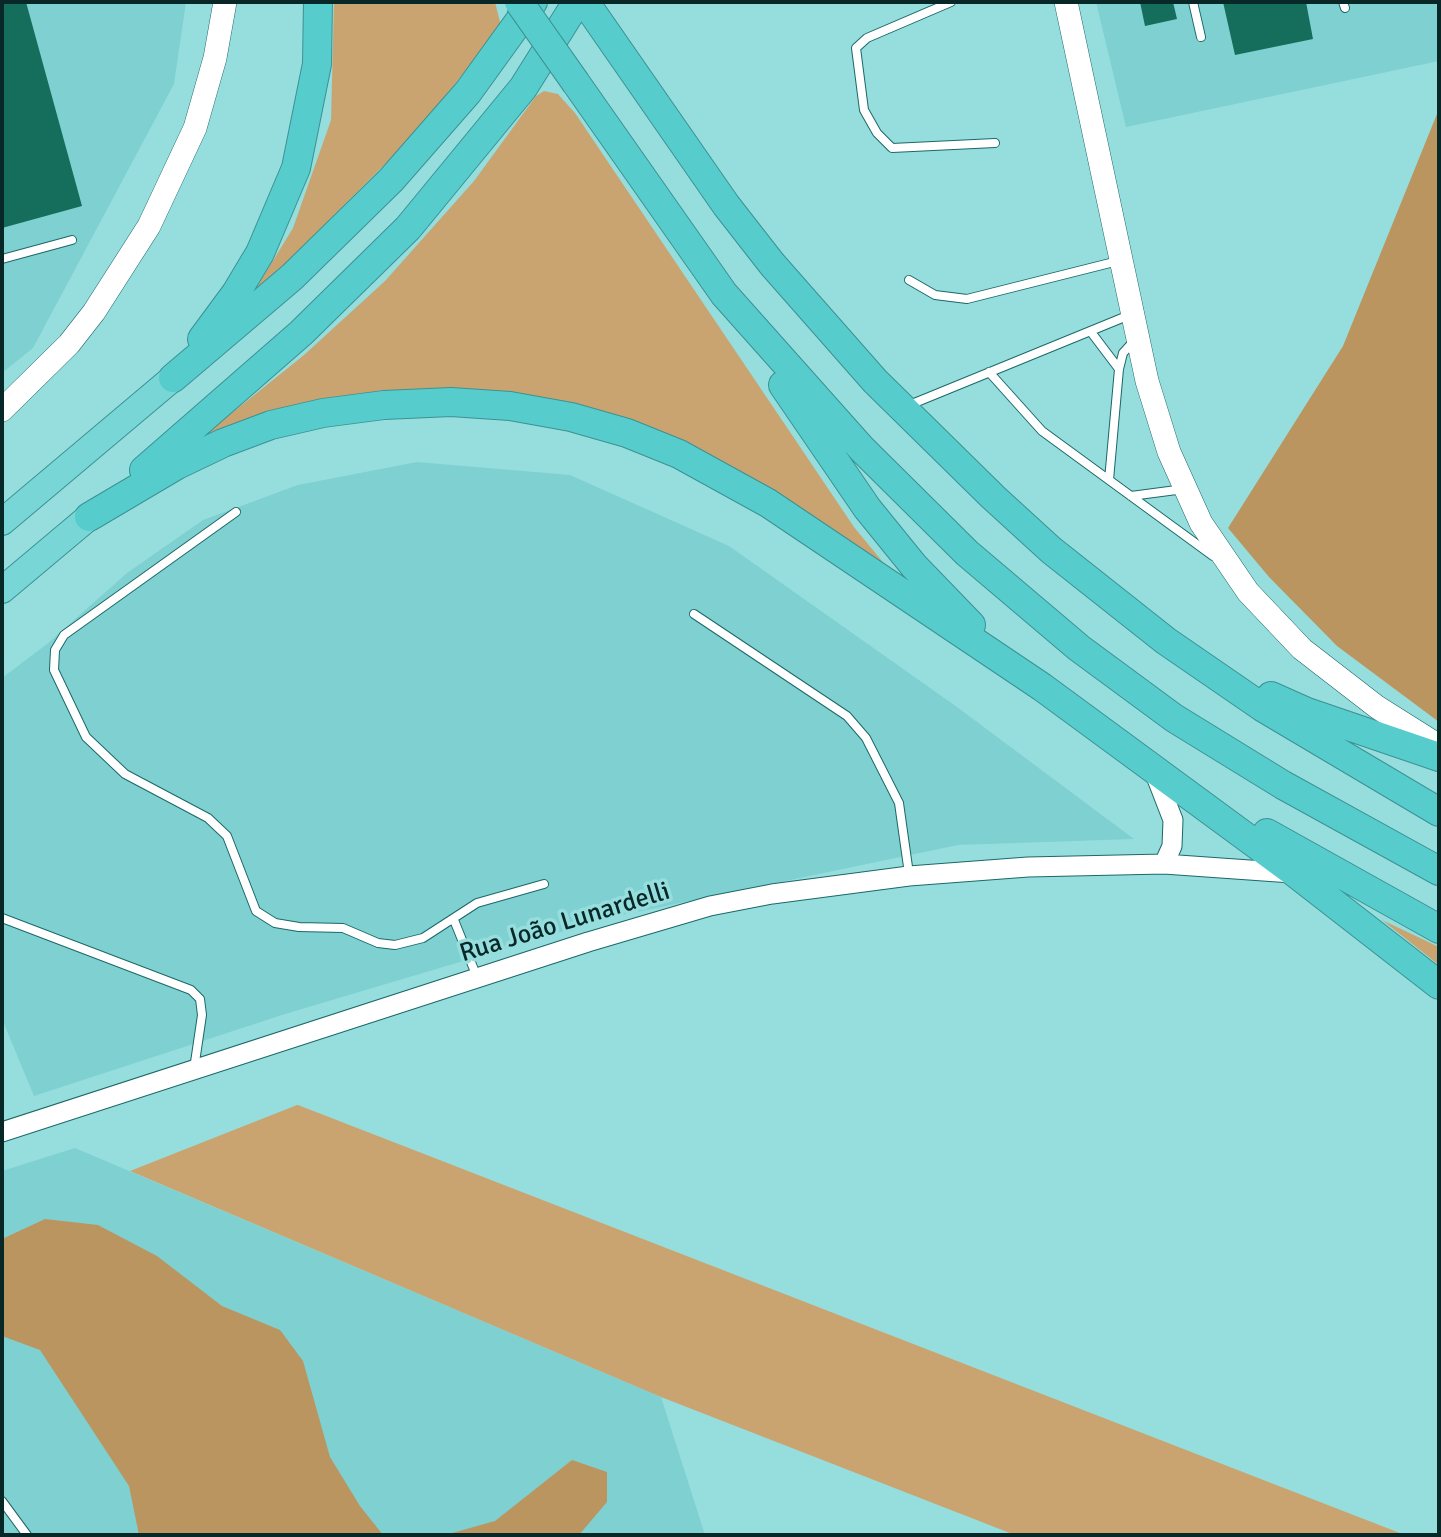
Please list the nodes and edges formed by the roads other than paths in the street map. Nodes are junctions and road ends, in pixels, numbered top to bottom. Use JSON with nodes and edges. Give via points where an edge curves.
{"nodes":[{"id":1,"x":225,"y":2,"type":"edge"},
{"id":2,"x":318,"y":2,"type":"edge"},
{"id":3,"x":519,"y":2,"type":"edge"},
{"id":4,"x":533,"y":2,"type":"edge"},
{"id":5,"x":577,"y":2,"type":"edge"},
{"id":6,"x":585,"y":2,"type":"edge"},
{"id":7,"x":951,"y":2,"type":"edge"},
{"id":8,"x":1066,"y":2,"type":"edge"},
{"id":9,"x":1193,"y":2,"type":"edge"},
{"id":10,"x":1201,"y":37,"type":"dead end"},
{"id":11,"x":995,"y":143,"type":"dead end"},
{"id":12,"x":72,"y":240,"type":"dead end"},
{"id":13,"x":2,"y":259,"type":"edge"},
{"id":14,"x":1121,"y":260,"type":"junction"},
{"id":15,"x":909,"y":280,"type":"dead end"},
{"id":16,"x":724,"y":294,"type":"junction"},
{"id":17,"x":1132,"y":314,"type":"junction"},
{"id":18,"x":1091,"y":332,"type":"junction"},
{"id":19,"x":1137,"y":337,"type":"junction"},
{"id":20,"x":1119,"y":369,"type":"junction"},
{"id":21,"x":989,"y":372,"type":"junction"},
{"id":22,"x":173,"y":378,"type":"junction"},
{"id":23,"x":901,"y":408,"type":"junction"},
{"id":24,"x":2,"y":410,"type":"edge"},
{"id":25,"x":1109,"y":480,"type":"junction"},
{"id":26,"x":1184,"y":489,"type":"junction"},
{"id":27,"x":1131,"y":496,"type":"junction"},
{"id":28,"x":236,"y":512,"type":"dead end"},
{"id":29,"x":89,"y":517,"type":"junction"},
{"id":30,"x":2,"y":522,"type":"edge"},
{"id":31,"x":1228,"y":566,"type":"junction"},
{"id":32,"x":2,"y":590,"type":"edge"},
{"id":33,"x":694,"y":614,"type":"dead end"},
{"id":34,"x":1167,"y":641,"type":"junction"},
{"id":35,"x":1042,"y":687,"type":"junction"},
{"id":36,"x":1439,"y":746,"type":"edge"},
{"id":37,"x":1439,"y":757,"type":"edge"},
{"id":38,"x":1152,"y":766,"type":"junction"},
{"id":39,"x":1439,"y":812,"type":"edge"},
{"id":40,"x":1164,"y":864,"type":"junction"},
{"id":41,"x":1439,"y":872,"type":"edge"},
{"id":42,"x":1295,"y":873,"type":"junction"},
{"id":43,"x":909,"y":876,"type":"junction"},
{"id":44,"x":544,"y":884,"type":"dead end"},
{"id":45,"x":2,"y":918,"type":"edge"},
{"id":46,"x":454,"y":920,"type":"junction"},
{"id":47,"x":1439,"y":929,"type":"edge"},
{"id":48,"x":477,"y":977,"type":"junction"},
{"id":49,"x":1439,"y":985,"type":"edge"},
{"id":50,"x":194,"y":1069,"type":"junction"},
{"id":51,"x":2,"y":1132,"type":"edge"},
{"id":52,"x":2,"y":1502,"type":"edge"},
{"id":53,"x":27,"y":1535,"type":"edge"}],
"edges":[{"from":1,"to":24,"type":"main road","via":[[195,128],[149,226],[69,344]]},
{"from":2,"to":22,"type":"highway","via":[[317,64],[309,117],[284,201],[236,293]]},
{"from":3,"to":16,"type":"highway","bridge":true},
{"from":4,"to":22,"type":"highway","via":[[468,92],[391,180],[292,277]]},
{"from":5,"to":29,"type":"highway","via":[[523,88],[408,228],[301,333]]},
{"from":6,"to":23,"type":"highway","via":[[726,205],[772,264]]},
{"from":7,"to":11,"type":"lane","via":[[867,38],[856,48],[864,110],[877,134],[892,148]]},
{"from":8,"to":14,"type":"main road"},
{"from":9,"to":10,"type":"lane"},
{"from":12,"to":13,"type":"lane"},
{"from":14,"to":15,"type":"lane","via":[[967,299],[935,295]]},
{"from":14,"to":17,"type":"main road"},
{"from":16,"to":35,"type":"highway","via":[[827,452],[914,566]]},
{"from":16,"to":41,"type":"highway","via":[[862,449],[1032,610],[1128,685],[1217,746]]},
{"from":17,"to":18,"type":"lane"},
{"from":17,"to":19,"type":"main road"},
{"from":18,"to":20,"type":"lane"},
{"from":18,"to":21,"type":"lane"},
{"from":19,"to":20,"type":"lane","via":[[1123,353]]},
{"from":19,"to":26,"type":"main road","via":[[1155,414]]},
{"from":20,"to":25,"type":"lane"},
{"from":21,"to":23,"type":"lane"},
{"from":21,"to":25,"type":"lane","via":[[1042,430]]},
{"from":22,"to":30,"type":"highway"},
{"from":23,"to":34,"type":"highway","via":[[1051,550]]},
{"from":25,"to":27,"type":"lane"},
{"from":26,"to":27,"type":"lane"},
{"from":26,"to":31,"type":"main road"},
{"from":27,"to":31,"type":"lane"},
{"from":28,"to":46,"type":"lane","via":[[64,635],[55,650],[54,670],[86,737],[125,774],[208,818],[227,836],[257,911],[275,923],[343,928],[395,945],[423,938]]},
{"from":29,"to":32,"type":"highway"},
{"from":29,"to":35,"type":"highway","via":[[177,465],[271,425],[384,405],[451,402],[522,408],[627,433],[731,481]]},
{"from":31,"to":36,"type":"main road","via":[[1303,649],[1377,708]]},
{"from":33,"to":43,"type":"lane","via":[[847,716],[866,738],[899,803]]},
{"from":34,"to":37,"type":"highway","via":[[1287,704]]},
{"from":34,"to":39,"type":"highway","via":[[1262,707]]},
{"from":35,"to":38,"type":"highway"},
{"from":38,"to":40,"type":"street","via":[[1173,820]]},
{"from":38,"to":42,"type":"highway"},
{"from":38,"to":47,"type":"highway"},
{"from":40,"to":42,"type":"street","name":"Rua João Lunardelli"},
{"from":40,"to":43,"type":"street","name":"Rua João Lunardelli"},
{"from":42,"to":49,"type":"highway"},
{"from":43,"to":48,"type":"street","name":"Rua João Lunardelli","via":[[710,906]]},
{"from":44,"to":46,"type":"lane","via":[[477,903]]},
{"from":45,"to":50,"type":"lane","via":[[191,990],[200,999],[202,1015]]},
{"from":46,"to":48,"type":"lane"},
{"from":48,"to":50,"type":"street","name":"Rua João Lunardelli"},
{"from":50,"to":51,"type":"street","name":"Rua João Lunardelli"},
{"from":52,"to":53,"type":"lane"}]}
